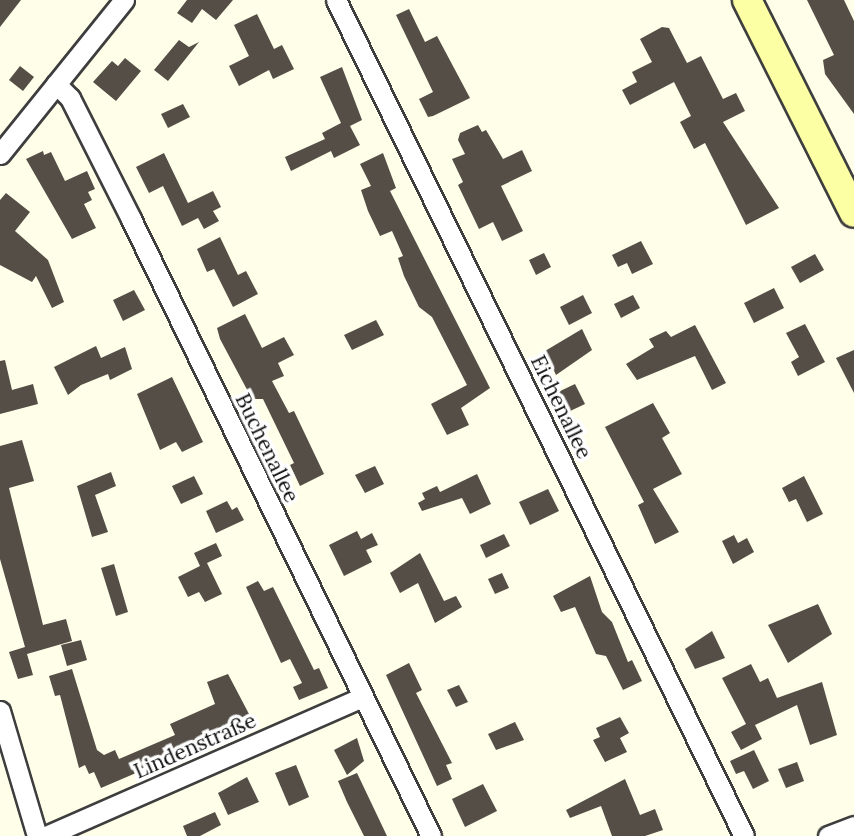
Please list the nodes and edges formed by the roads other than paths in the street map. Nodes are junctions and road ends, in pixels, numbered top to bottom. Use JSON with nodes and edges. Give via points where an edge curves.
{"nodes":[{"id":1,"x":124,"y":0,"type":"edge"},
{"id":2,"x":336,"y":0,"type":"edge"},
{"id":3,"x":747,"y":0,"type":"edge"},
{"id":4,"x":56,"y":84,"type":"junction"},
{"id":5,"x":0,"y":154,"type":"edge"},
{"id":6,"x":854,"y":213,"type":"edge"},
{"id":7,"x":363,"y":697,"type":"junction"},
{"id":8,"x":0,"y":710,"type":"edge"},
{"id":9,"x":854,"y":826,"type":"edge"},
{"id":10,"x":37,"y":836,"type":"edge"},
{"id":11,"x":46,"y":836,"type":"edge"},
{"id":12,"x":431,"y":836,"type":"edge"},
{"id":13,"x":744,"y":836,"type":"edge"},
{"id":14,"x":828,"y":836,"type":"edge"}],
"edges":[{"from":1,"to":4,"type":"street"},
{"from":2,"to":13,"type":"street","name":"Eichenallee"},
{"from":3,"to":6,"type":"street"},
{"from":4,"to":5,"type":"street"},
{"from":4,"to":7,"type":"street","name":"Buchenallee","via":[[70,98],[131,219]]},
{"from":7,"to":11,"type":"street","name":"Lindenstraße"},
{"from":7,"to":12,"type":"street","name":"Buchenallee"},
{"from":8,"to":10,"type":"street"},
{"from":9,"to":14,"type":"street"}]}
